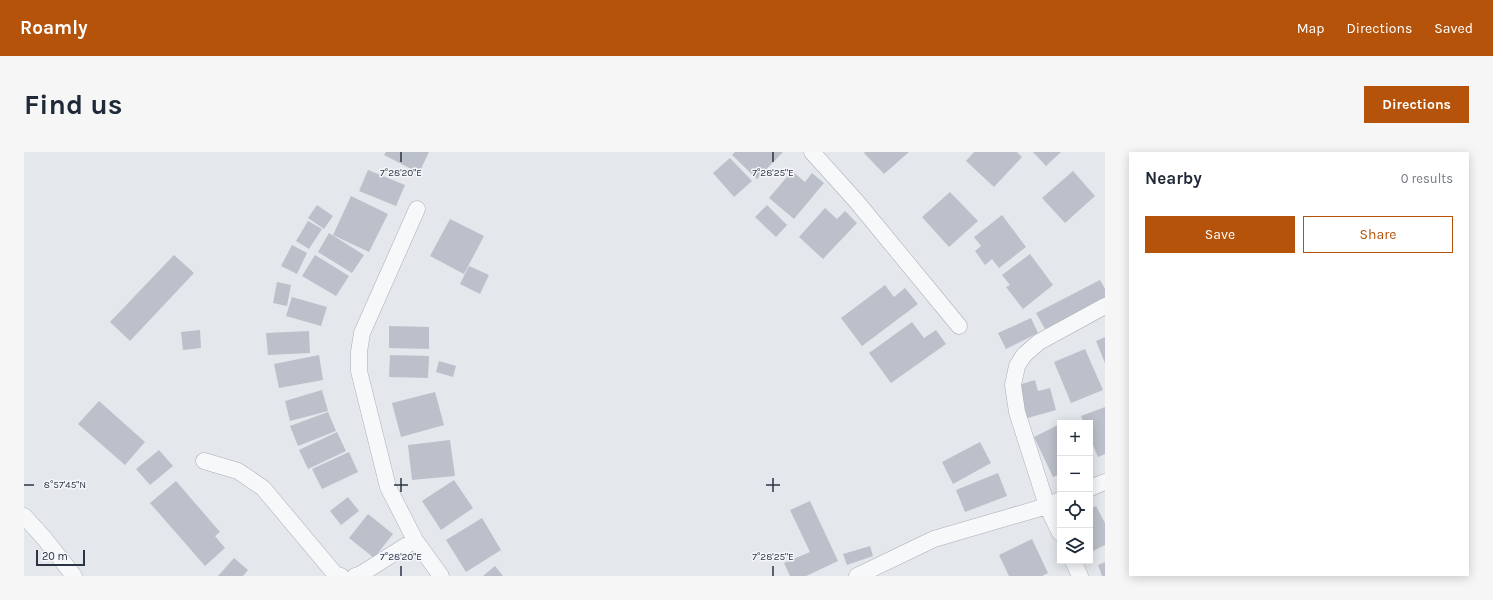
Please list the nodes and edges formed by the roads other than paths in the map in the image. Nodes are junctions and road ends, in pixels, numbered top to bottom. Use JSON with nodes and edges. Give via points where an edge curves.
{"nodes":[{"id":1,"x":812,"y":152,"type":"edge"},
{"id":2,"x":417,"y":209,"type":"dead end"},
{"id":3,"x":1105,"y":306,"type":"edge"},
{"id":4,"x":959,"y":326,"type":"dead end"},
{"id":5,"x":204,"y":461,"type":"dead end"},
{"id":6,"x":1105,"y":482,"type":"edge"},
{"id":7,"x":1093,"y":487,"type":"edge"},
{"id":8,"x":1054,"y":503,"type":"edge"},
{"id":9,"x":24,"y":516,"type":"edge"},
{"id":10,"x":1059,"y":528,"type":"edge"},
{"id":11,"x":414,"y":540,"type":"junction"},
{"id":12,"x":1074,"y":564,"type":"edge"},
{"id":13,"x":74,"y":576,"type":"edge"},
{"id":14,"x":341,"y":576,"type":"edge"},
{"id":15,"x":354,"y":576,"type":"edge"},
{"id":16,"x":441,"y":576,"type":"edge"},
{"id":17,"x":857,"y":576,"type":"edge"},
{"id":18,"x":1080,"y":576,"type":"edge"}],
"edges":[{"from":1,"to":4,"type":"street","via":[[857,202]]},
{"from":2,"to":11,"type":"street","via":[[362,332],[358,352],[359,371],[388,488]]},
{"from":3,"to":8,"type":"street","via":[[1039,342],[1024,355],[1017,366],[1013,385],[1018,412]]},
{"from":5,"to":14,"type":"street","via":[[238,471],[263,488],[335,574]]},
{"from":6,"to":7,"type":"street"},
{"from":8,"to":10,"type":"street"},
{"from":8,"to":17,"type":"street","via":[[934,540]]},
{"from":9,"to":13,"type":"street"},
{"from":11,"to":15,"type":"street"},
{"from":11,"to":16,"type":"street"},
{"from":12,"to":18,"type":"street"}]}
